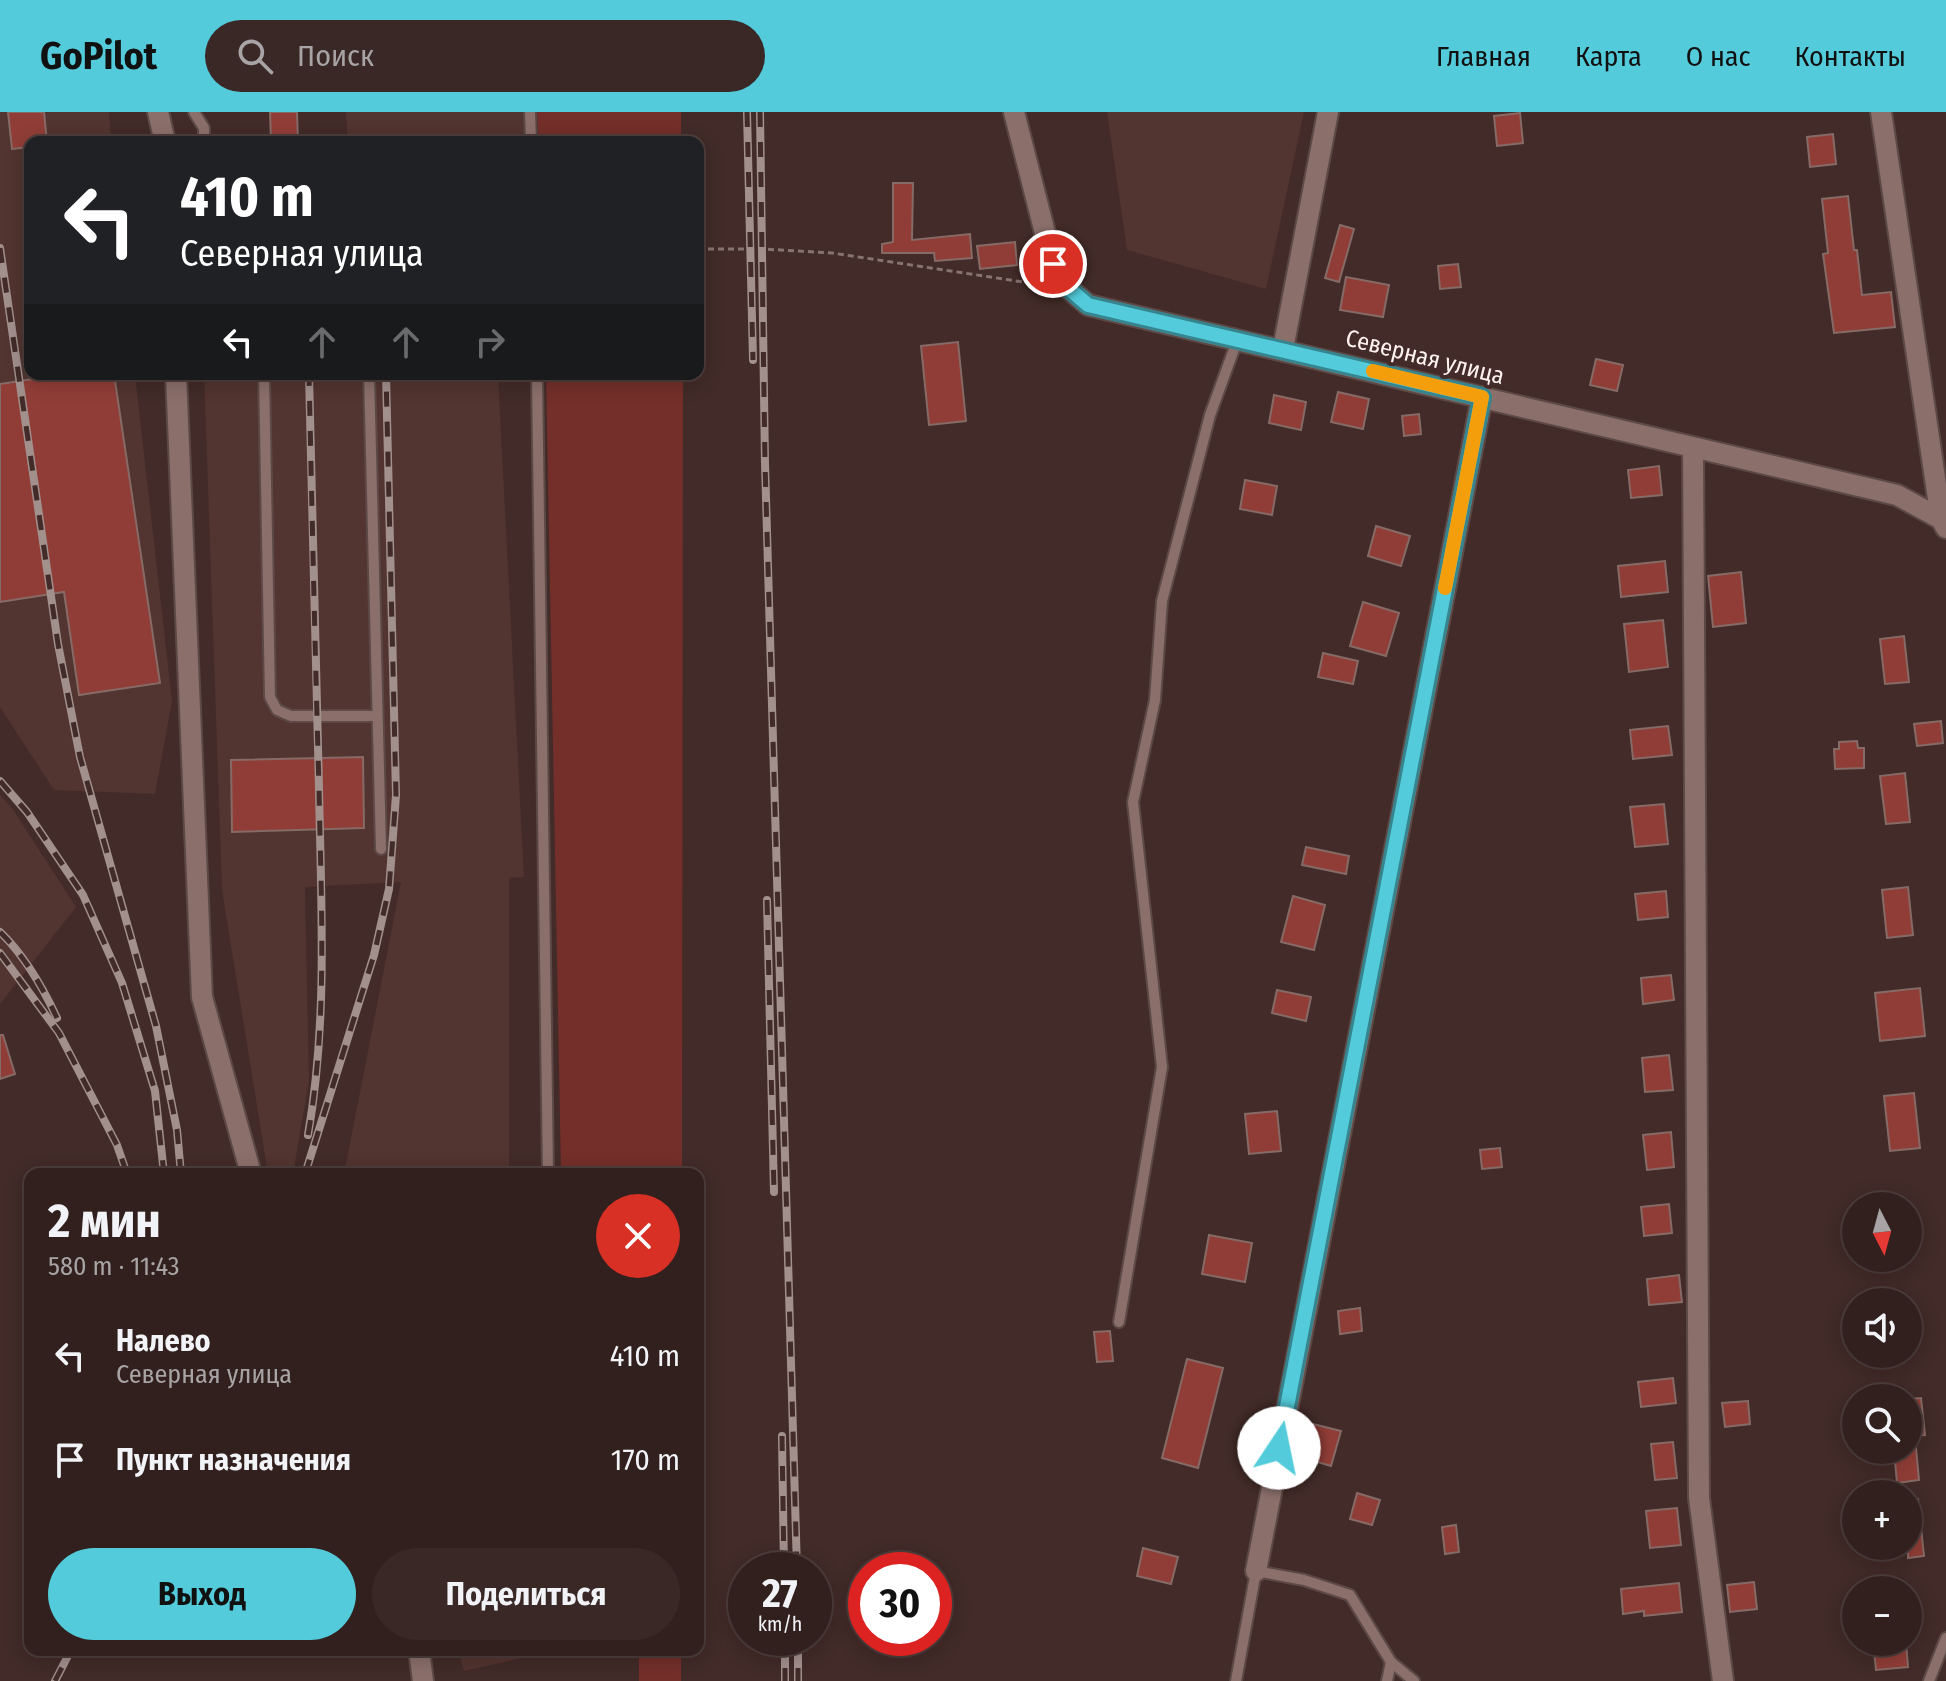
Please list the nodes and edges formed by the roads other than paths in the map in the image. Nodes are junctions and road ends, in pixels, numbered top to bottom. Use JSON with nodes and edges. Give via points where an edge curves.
{"nodes":[{"id":1,"x":158,"y":112,"type":"edge"},
{"id":2,"x":194,"y":112,"type":"edge"},
{"id":3,"x":530,"y":112,"type":"edge"},
{"id":4,"x":1014,"y":112,"type":"edge"},
{"id":5,"x":1328,"y":112,"type":"edge"},
{"id":6,"x":1881,"y":112,"type":"edge"},
{"id":7,"x":164,"y":136,"type":"edge"},
{"id":8,"x":204,"y":136,"type":"edge"},
{"id":9,"x":531,"y":136,"type":"edge"},
{"id":10,"x":1237,"y":341,"type":"junction"},
{"id":11,"x":1283,"y":349,"type":"junction"},
{"id":12,"x":176,"y":380,"type":"edge"},
{"id":13,"x":264,"y":380,"type":"edge"},
{"id":14,"x":369,"y":380,"type":"edge"},
{"id":15,"x":537,"y":380,"type":"edge"},
{"id":16,"x":1482,"y":397,"type":"junction"},
{"id":17,"x":1693,"y":448,"type":"junction"},
{"id":18,"x":1943,"y":523,"type":"edge"},
{"id":19,"x":376,"y":716,"type":"junction"},
{"id":20,"x":381,"y":849,"type":"dead end"},
{"id":21,"x":249,"y":1168,"type":"edge"},
{"id":22,"x":548,"y":1168,"type":"edge"},
{"id":23,"x":1119,"y":1322,"type":"dead end"},
{"id":24,"x":1256,"y":1571,"type":"junction"},
{"id":25,"x":1946,"y":1638,"type":"edge"},
{"id":26,"x":420,"y":1656,"type":"edge"},
{"id":27,"x":1391,"y":1662,"type":"junction"},
{"id":28,"x":423,"y":1681,"type":"edge"},
{"id":29,"x":1236,"y":1681,"type":"edge"},
{"id":30,"x":1387,"y":1681,"type":"edge"},
{"id":31,"x":1414,"y":1681,"type":"edge"},
{"id":32,"x":1723,"y":1681,"type":"edge"},
{"id":33,"x":1929,"y":1681,"type":"edge"}],
"edges":[{"from":1,"to":7,"type":"street"},
{"from":2,"to":8,"type":"lane"},
{"from":3,"to":9,"type":"lane"},
{"from":4,"to":10,"type":"street","name":"Северная улица","via":[[1053,264],[1067,287],[1088,305]]},
{"from":5,"to":11,"type":"street"},
{"from":6,"to":18,"type":"street"},
{"from":10,"to":11,"type":"street","name":"Северная улица"},
{"from":10,"to":23,"type":"lane","via":[[1210,415],[1162,601],[1155,700],[1133,802],[1162,1067]]},
{"from":11,"to":16,"type":"street","name":"Северная улица"},
{"from":12,"to":21,"type":"street","via":[[202,997]]},
{"from":13,"to":19,"type":"lane","via":[[270,697],[277,710],[291,716]]},
{"from":14,"to":19,"type":"lane"},
{"from":15,"to":22,"type":"lane"},
{"from":16,"to":17,"type":"street","name":"Северная улица"},
{"from":16,"to":24,"type":"street"},
{"from":17,"to":18,"type":"street","name":"Северная улица","via":[[1897,495]]},
{"from":17,"to":32,"type":"street","via":[[1699,1498]]},
{"from":19,"to":20,"type":"lane"},
{"from":24,"to":27,"type":"lane","via":[[1350,1595]]},
{"from":24,"to":29,"type":"lane"},
{"from":25,"to":33,"type":"lane"},
{"from":26,"to":28,"type":"street"},
{"from":27,"to":30,"type":"lane"},
{"from":27,"to":31,"type":"lane"}]}
